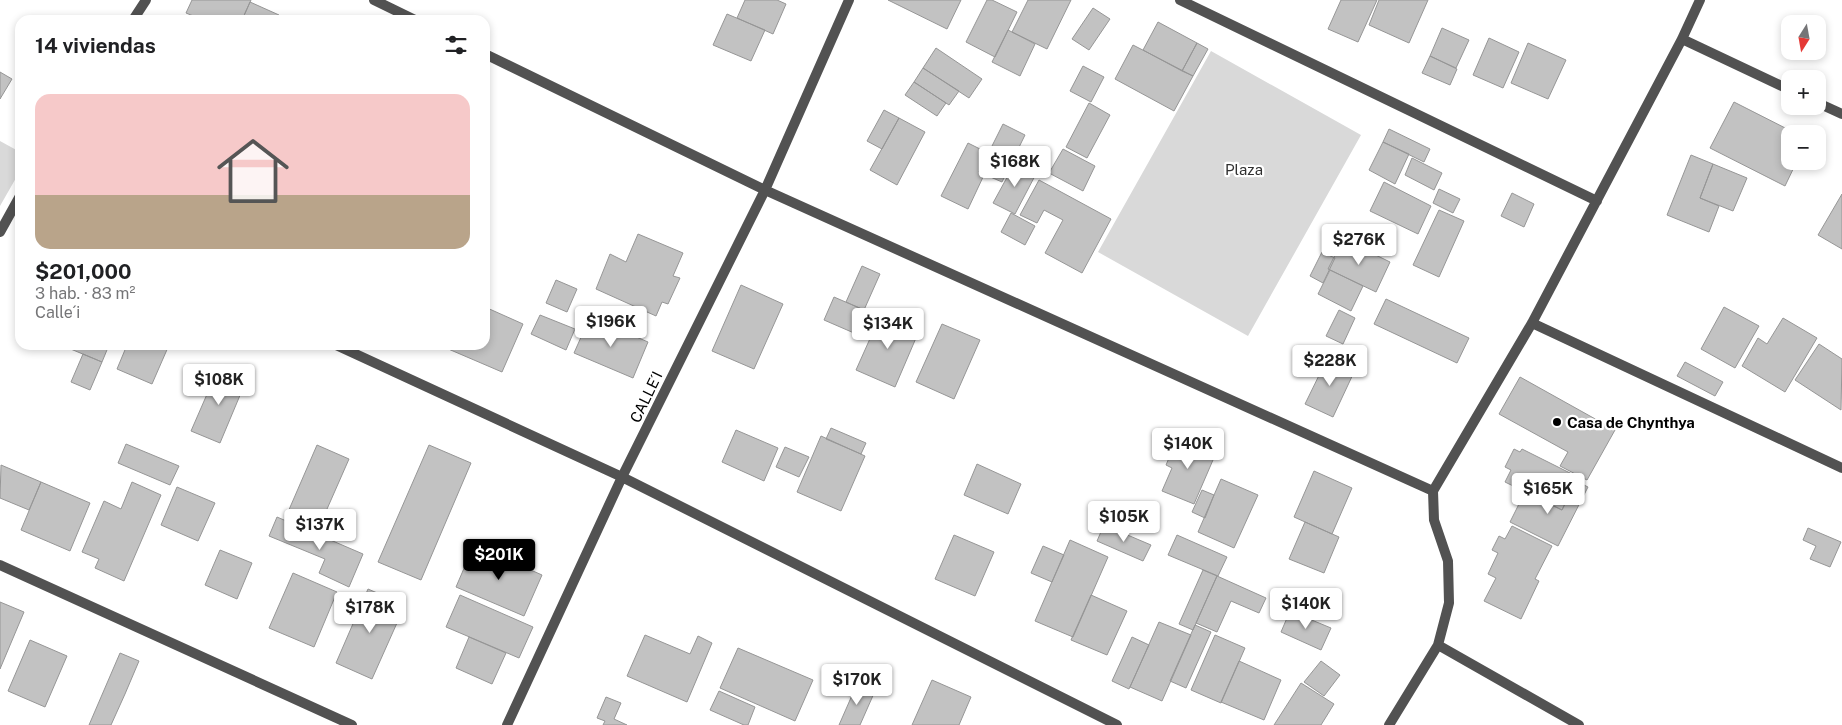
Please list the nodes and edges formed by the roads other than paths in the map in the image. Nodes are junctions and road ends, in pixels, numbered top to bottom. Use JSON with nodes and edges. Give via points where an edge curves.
{"nodes":[{"id":1,"x":146,"y":0,"type":"edge"},
{"id":2,"x":374,"y":0,"type":"edge"},
{"id":3,"x":849,"y":0,"type":"edge"},
{"id":4,"x":1180,"y":0,"type":"edge"},
{"id":5,"x":1700,"y":0,"type":"edge"},
{"id":6,"x":136,"y":15,"type":"edge"},
{"id":7,"x":405,"y":15,"type":"edge"},
{"id":8,"x":1682,"y":39,"type":"junction"},
{"id":9,"x":490,"y":56,"type":"edge"},
{"id":10,"x":1781,"y":86,"type":"edge"},
{"id":11,"x":1826,"y":107,"type":"edge"},
{"id":12,"x":1842,"y":114,"type":"edge"},
{"id":13,"x":765,"y":190,"type":"junction"},
{"id":14,"x":1597,"y":201,"type":"junction"},
{"id":15,"x":15,"y":206,"type":"edge"},
{"id":16,"x":0,"y":232,"type":"edge"},
{"id":17,"x":1532,"y":322,"type":"junction"},
{"id":18,"x":347,"y":350,"type":"edge"},
{"id":19,"x":1842,"y":468,"type":"edge"},
{"id":20,"x":622,"y":477,"type":"junction"},
{"id":21,"x":1433,"y":491,"type":"junction"},
{"id":22,"x":0,"y":565,"type":"edge"},
{"id":23,"x":1438,"y":645,"type":"junction"},
{"id":24,"x":352,"y":725,"type":"edge"},
{"id":25,"x":507,"y":725,"type":"edge"},
{"id":26,"x":1117,"y":725,"type":"edge"},
{"id":27,"x":1388,"y":725,"type":"edge"},
{"id":28,"x":1580,"y":725,"type":"edge"}],
"edges":[{"from":1,"to":6,"type":"street"},
{"from":2,"to":7,"type":"street"},
{"from":3,"to":13,"type":"street","name":"CALLE´I"},
{"from":4,"to":14,"type":"street"},
{"from":5,"to":8,"type":"street"},
{"from":8,"to":10,"type":"street"},
{"from":8,"to":14,"type":"street"},
{"from":9,"to":13,"type":"street"},
{"from":11,"to":12,"type":"street"},
{"from":13,"to":20,"type":"street","name":"CALLE´I"},
{"from":13,"to":21,"type":"street"},
{"from":14,"to":17,"type":"street"},
{"from":15,"to":16,"type":"street"},
{"from":17,"to":19,"type":"street"},
{"from":17,"to":21,"type":"street"},
{"from":18,"to":20,"type":"street"},
{"from":20,"to":25,"type":"street","name":"CALLE´I"},
{"from":20,"to":26,"type":"street"},
{"from":21,"to":23,"type":"street","via":[[1434,520],[1448,561],[1449,603]]},
{"from":22,"to":24,"type":"street"},
{"from":23,"to":27,"type":"street"},
{"from":23,"to":28,"type":"street"}]}
